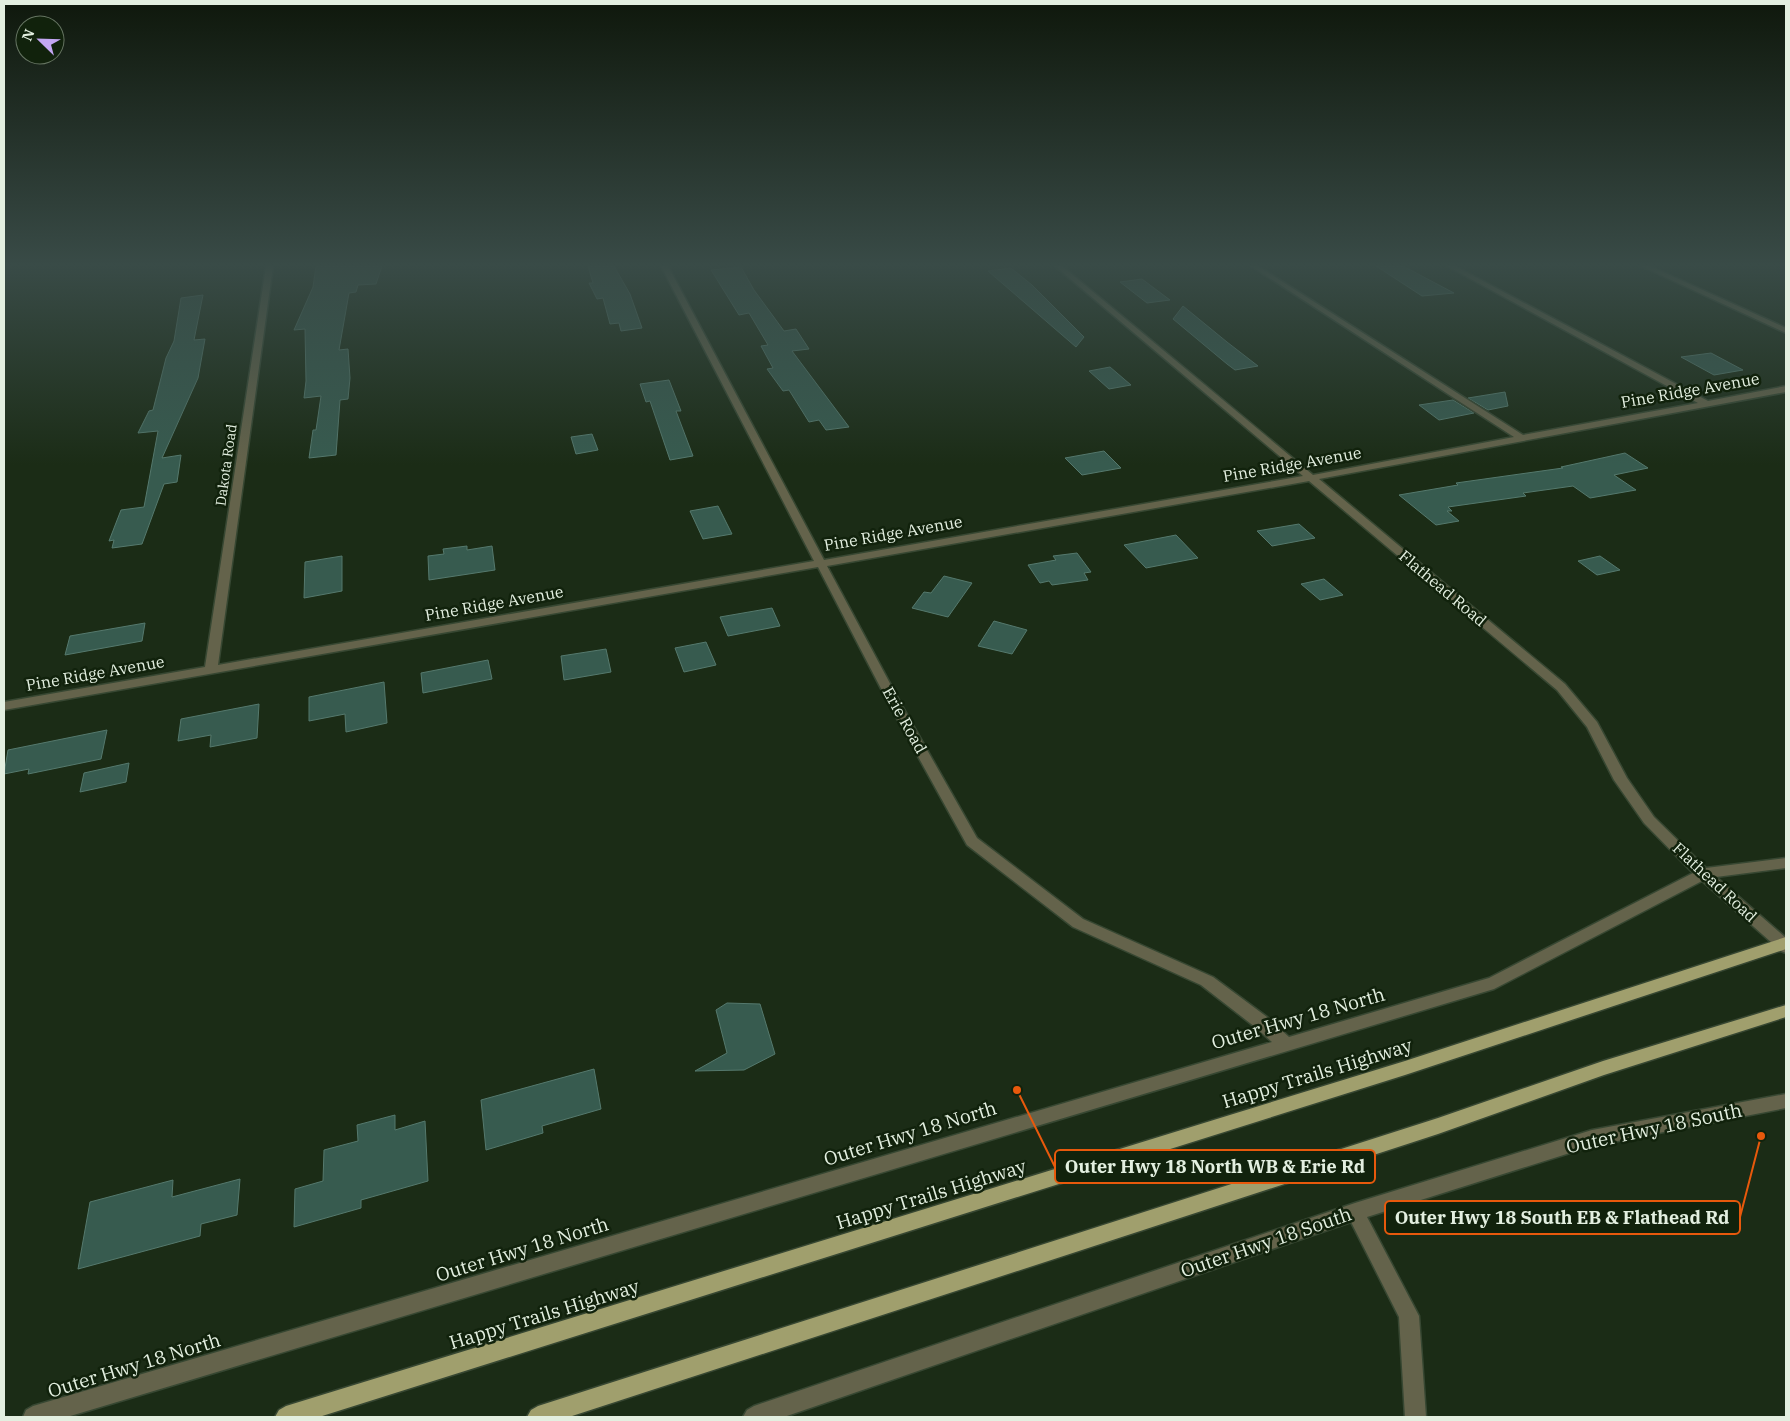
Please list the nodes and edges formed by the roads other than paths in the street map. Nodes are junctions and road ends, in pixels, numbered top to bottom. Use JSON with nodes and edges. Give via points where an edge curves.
{"nodes":[{"id":1,"x":259,"y":332,"type":"edge"},
{"id":2,"x":699,"y":332,"type":"edge"},
{"id":3,"x":1137,"y":332,"type":"edge"},
{"id":4,"x":1357,"y":332,"type":"edge"},
{"id":5,"x":1573,"y":332,"type":"edge"},
{"id":6,"x":1786,"y":389,"type":"edge"},
{"id":7,"x":1705,"y":403,"type":"junction"},
{"id":8,"x":1521,"y":438,"type":"junction"},
{"id":9,"x":1311,"y":478,"type":"junction"},
{"id":10,"x":822,"y":562,"type":"junction"},
{"id":11,"x":211,"y":669,"type":"junction"},
{"id":12,"x":4,"y":706,"type":"edge"},
{"id":13,"x":1786,"y":863,"type":"edge"},
{"id":14,"x":1703,"y":874,"type":"junction"},
{"id":15,"x":1785,"y":944,"type":"edge"},
{"id":16,"x":1786,"y":1011,"type":"edge"},
{"id":17,"x":1285,"y":1044,"type":"junction"},
{"id":18,"x":1786,"y":1101,"type":"edge"},
{"id":19,"x":1355,"y":1212,"type":"junction"},
{"id":20,"x":33,"y":1417,"type":"edge"},
{"id":21,"x":286,"y":1417,"type":"edge"},
{"id":22,"x":538,"y":1417,"type":"edge"},
{"id":23,"x":754,"y":1417,"type":"edge"},
{"id":24,"x":1416,"y":1417,"type":"edge"}],
"edges":[{"from":1,"to":11,"type":"street","name":"Dakota Road"},
{"from":2,"to":10,"type":"street","name":"Erie Road"},
{"from":3,"to":9,"type":"street","name":"Flathead Road"},
{"from":4,"to":8,"type":"street"},
{"from":5,"to":7,"type":"street"},
{"from":6,"to":7,"type":"street","name":"Pine Ridge Avenue"},
{"from":7,"to":8,"type":"street","name":"Pine Ridge Avenue"},
{"from":8,"to":9,"type":"street","name":"Pine Ridge Avenue"},
{"from":9,"to":10,"type":"street","name":"Pine Ridge Avenue"},
{"from":9,"to":14,"type":"street","name":"Flathead Road","via":[[1561,687],[1593,725],[1622,780],[1649,820]]},
{"from":10,"to":11,"type":"street","name":"Pine Ridge Avenue"},
{"from":10,"to":17,"type":"street","name":"Erie Road","via":[[895,704],[972,841],[1078,923],[1207,981]]},
{"from":11,"to":12,"type":"street","name":"Pine Ridge Avenue"},
{"from":13,"to":14,"type":"street","name":"Outer Hwy 18 North"},
{"from":14,"to":15,"type":"street","name":"Flathead Road"},
{"from":14,"to":17,"type":"street","name":"Outer Hwy 18 North","via":[[1494,983]]},
{"from":15,"to":21,"type":"main road","name":"Happy Trails Highway","via":[[1406,1068]]},
{"from":16,"to":22,"type":"main road"},
{"from":17,"to":20,"type":"street","name":"Outer Hwy 18 North"},
{"from":18,"to":19,"type":"street","name":"Outer Hwy 18 South","via":[[1592,1138]]},
{"from":19,"to":23,"type":"street","name":"Outer Hwy 18 South"},
{"from":19,"to":24,"type":"street","via":[[1409,1316]]}]}
